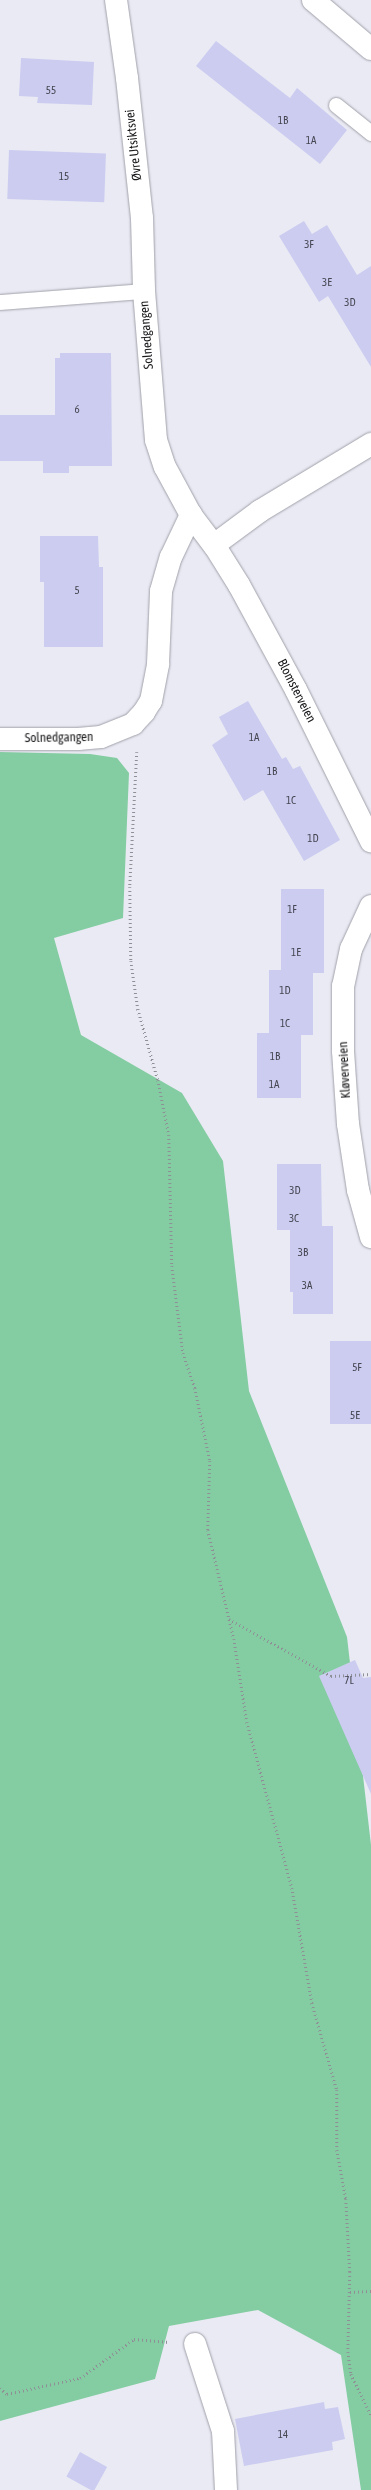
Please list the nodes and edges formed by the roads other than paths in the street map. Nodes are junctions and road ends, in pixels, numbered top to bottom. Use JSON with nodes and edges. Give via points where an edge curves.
{"nodes":[{"id":1,"x":116,"y":0,"type":"edge"},
{"id":2,"x":313,"y":0,"type":"edge"},
{"id":3,"x":371,"y":50,"type":"edge"},
{"id":4,"x":336,"y":105,"type":"dead end"},
{"id":5,"x":371,"y":133,"type":"edge"},
{"id":6,"x":144,"y":291,"type":"junction"},
{"id":7,"x":0,"y":302,"type":"edge"},
{"id":8,"x":371,"y":444,"type":"edge"},
{"id":9,"x":191,"y":515,"type":"junction"},
{"id":10,"x":214,"y":545,"type":"junction"},
{"id":11,"x":0,"y":738,"type":"edge"},
{"id":12,"x":371,"y":841,"type":"edge"},
{"id":13,"x":371,"y":906,"type":"edge"},
{"id":14,"x":371,"y":1237,"type":"edge"},
{"id":15,"x":195,"y":2344,"type":"road end"},
{"id":16,"x":226,"y":2490,"type":"edge"}],
"edges":[{"from":1,"to":6,"type":"street","name":"Øvre Utsiktsvei","via":[[142,218]]},
{"from":2,"to":3,"type":"street"},
{"from":4,"to":5,"type":"lane"},
{"from":6,"to":7,"type":"lane","name":"Solnedgangen"},
{"from":6,"to":9,"type":"street","name":"Solnedgangen","via":[[156,440],[166,468]]},
{"from":8,"to":10,"type":"street","via":[[260,511]]},
{"from":9,"to":10,"type":"street","name":"Solnedgangen"},
{"from":9,"to":11,"type":"street","name":"Solnedgangen","via":[[171,557],[162,591],[155,686],[151,701],[133,724],[115,733],[78,739]]},
{"from":10,"to":12,"type":"street","name":"Blomsterveien","via":[[296,690]]},
{"from":13,"to":14,"type":"street","name":"Kløverveien","via":[[351,950],[343,986],[343,1036],[349,1131],[358,1190]]},
{"from":15,"to":16,"type":"street","via":[[223,2431]]}]}
